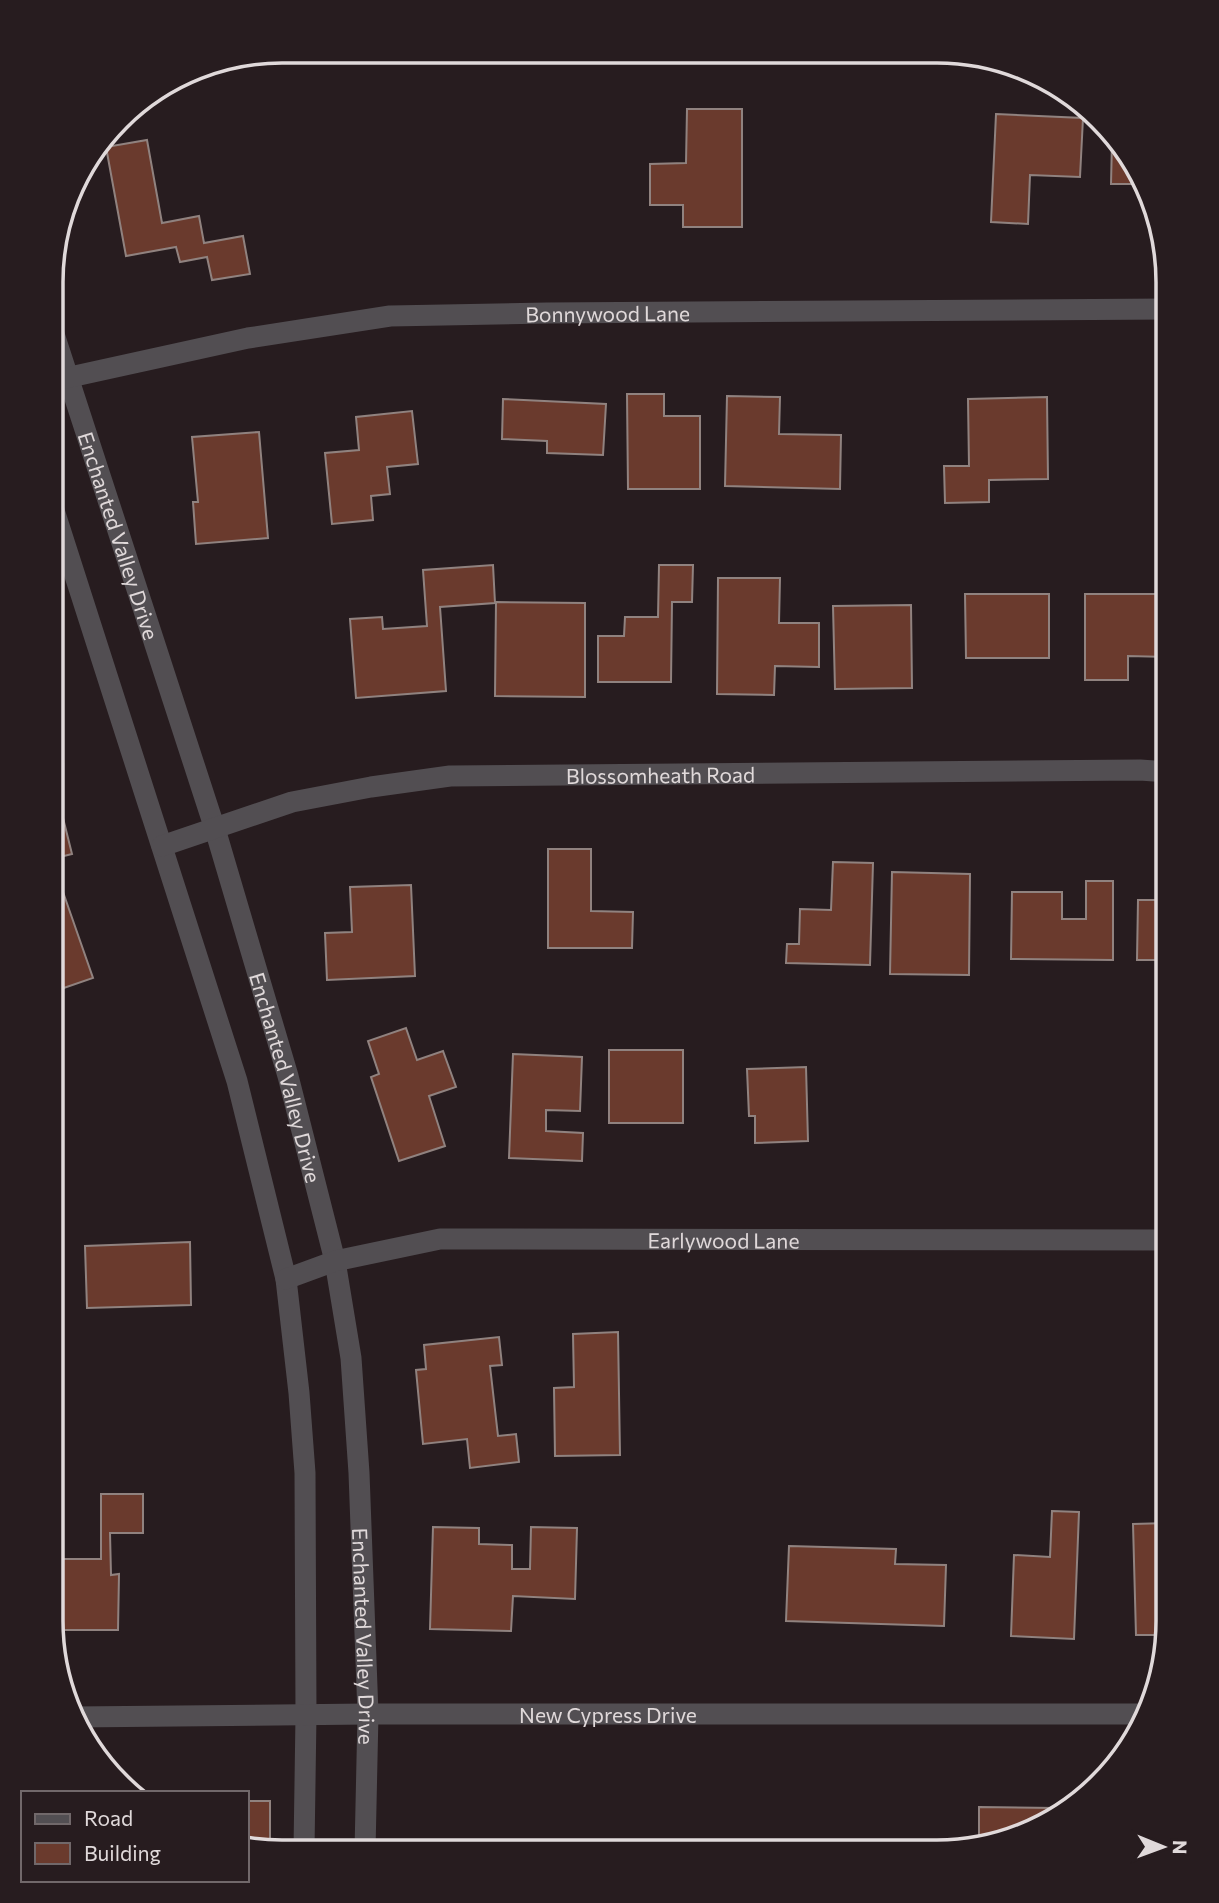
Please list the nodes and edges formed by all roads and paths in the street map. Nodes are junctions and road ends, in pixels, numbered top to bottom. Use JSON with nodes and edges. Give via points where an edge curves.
{"nodes":[{"id":1,"x":1156,"y":309,"type":"edge"},
{"id":2,"x":63,"y":378,"type":"edge"},
{"id":3,"x":63,"y":388,"type":"edge"},
{"id":4,"x":63,"y":538,"type":"edge"},
{"id":5,"x":1156,"y":771,"type":"edge"},
{"id":6,"x":215,"y":829,"type":"junction"},
{"id":7,"x":162,"y":846,"type":"junction"},
{"id":8,"x":1156,"y":1240,"type":"edge"},
{"id":9,"x":335,"y":1261,"type":"junction"},
{"id":10,"x":286,"y":1279,"type":"junction"},
{"id":11,"x":368,"y":1714,"type":"junction"},
{"id":12,"x":1135,"y":1714,"type":"edge"},
{"id":13,"x":306,"y":1715,"type":"junction"},
{"id":14,"x":85,"y":1717,"type":"edge"},
{"id":15,"x":304,"y":1840,"type":"edge"},
{"id":16,"x":365,"y":1840,"type":"edge"}],
"edges":[{"from":1,"to":2,"type":"street","name":"Bonnywood Lane","via":[[390,316],[248,338]]},
{"from":3,"to":6,"type":"street","name":"Enchanted Valley Drive"},
{"from":4,"to":7,"type":"street"},
{"from":5,"to":6,"type":"street","name":"Blossomheath Road","via":[[450,776],[292,802]]},
{"from":6,"to":7,"type":"street","name":"Blossomheath Road"},
{"from":6,"to":9,"type":"street","name":"Enchanted Valley Drive","via":[[288,1076]]},
{"from":7,"to":10,"type":"street","via":[[237,1081]]},
{"from":8,"to":9,"type":"street","name":"Earlywood Lane","via":[[440,1239]]},
{"from":9,"to":10,"type":"street","name":"Earlywood Lane"},
{"from":9,"to":11,"type":"street","name":"Enchanted Valley Drive","via":[[351,1358]]},
{"from":10,"to":13,"type":"street","via":[[305,1472]]},
{"from":11,"to":12,"type":"street","name":"New Cypress Drive"},
{"from":11,"to":13,"type":"street","name":"New Cypress Drive"},
{"from":11,"to":16,"type":"street","name":"Enchanted Valley Drive"},
{"from":13,"to":14,"type":"street","name":"New Cypress Drive"},
{"from":13,"to":15,"type":"street"}]}
